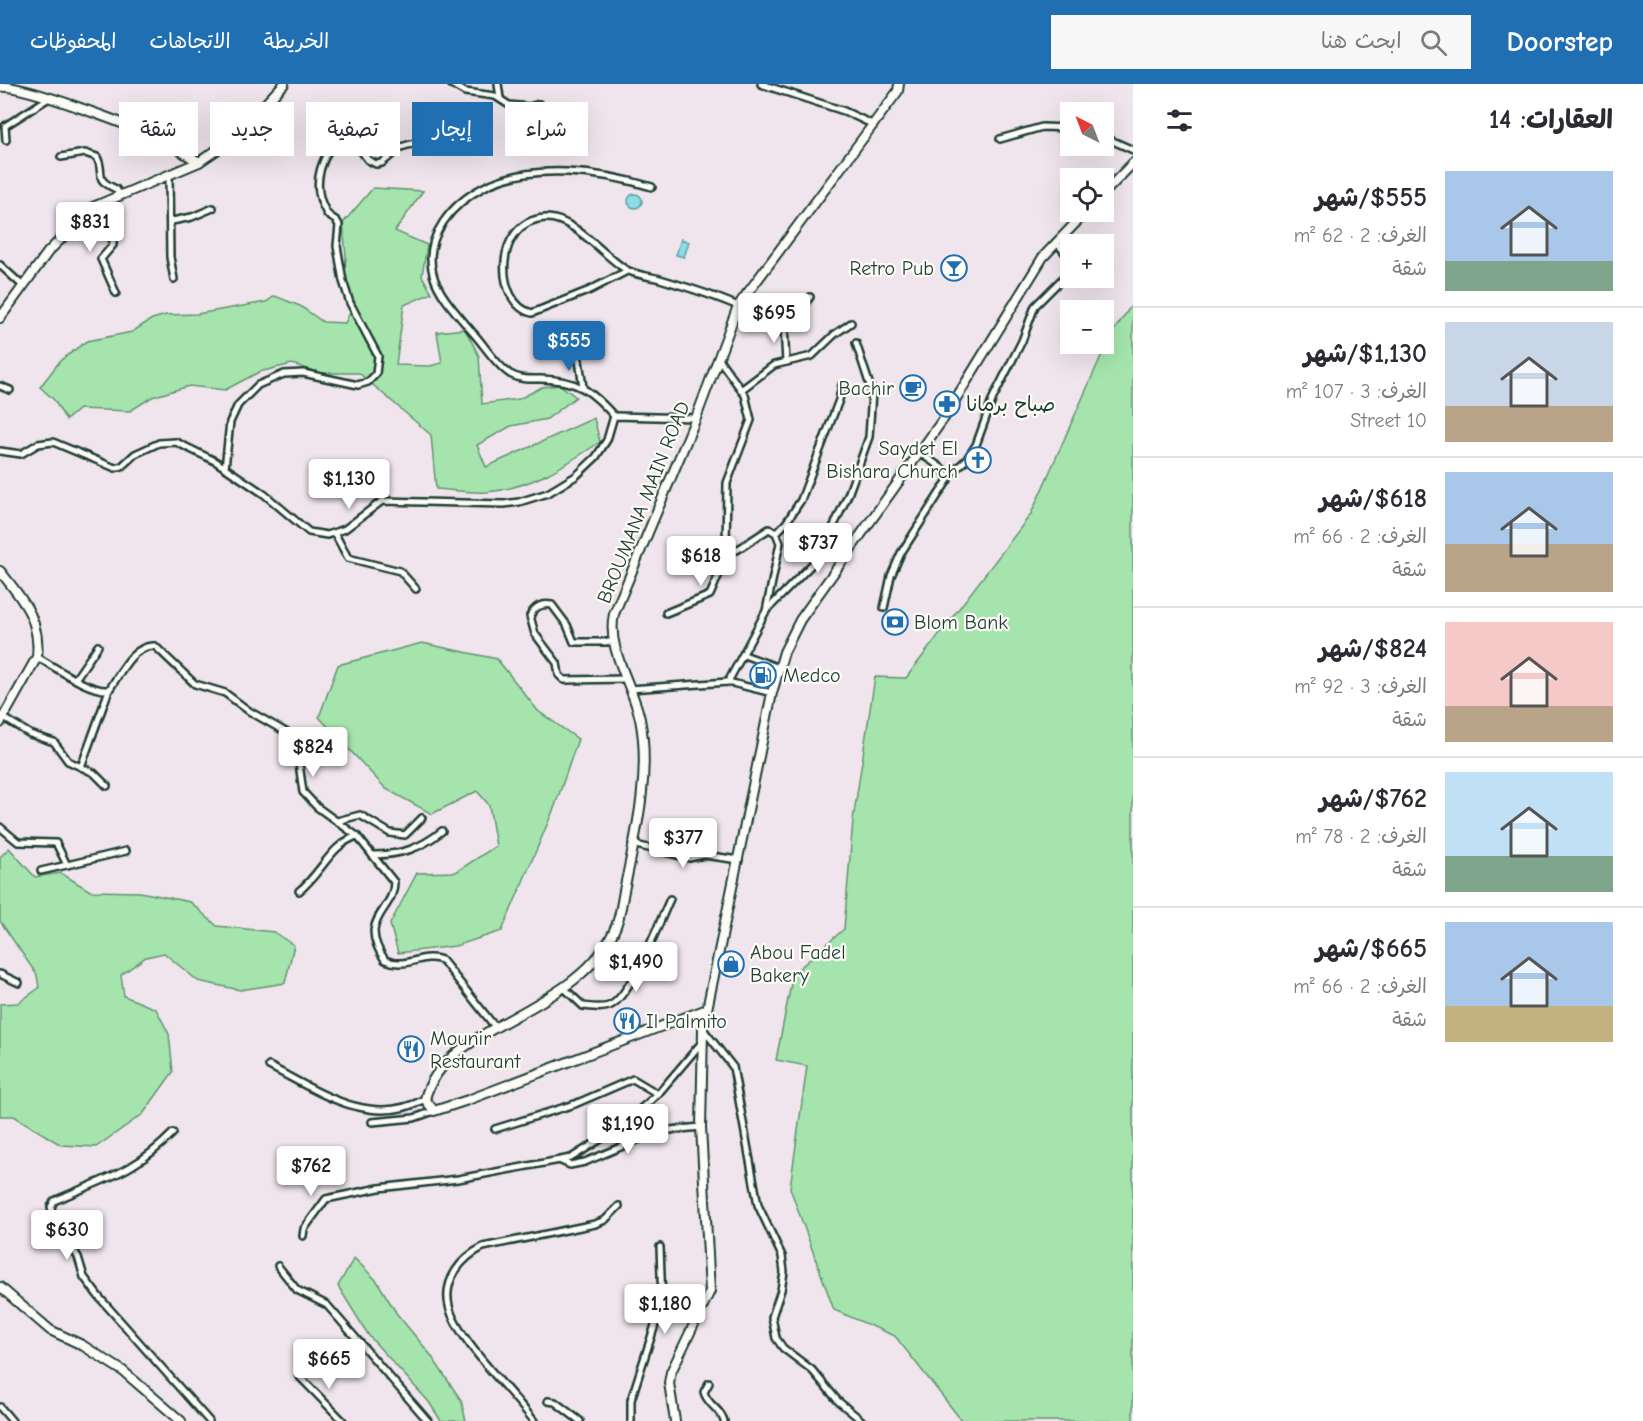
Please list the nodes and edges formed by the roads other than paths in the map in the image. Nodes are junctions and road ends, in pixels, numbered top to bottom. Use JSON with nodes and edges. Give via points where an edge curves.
{"nodes":[{"id":1,"x":284,"y":84,"type":"edge"},
{"id":2,"x":451,"y":84,"type":"edge"},
{"id":3,"x":498,"y":84,"type":"edge"},
{"id":4,"x":761,"y":84,"type":"edge"},
{"id":5,"x":899,"y":84,"type":"edge"},
{"id":6,"x":0,"y":87,"type":"edge"},
{"id":7,"x":49,"y":98,"type":"junction"},
{"id":8,"x":500,"y":98,"type":"junction"},
{"id":9,"x":505,"y":102,"type":"edge"},
{"id":10,"x":874,"y":125,"type":"junction"},
{"id":11,"x":1060,"y":128,"type":"edge"},
{"id":12,"x":1000,"y":138,"type":"dead end"},
{"id":13,"x":6,"y":140,"type":"dead end"},
{"id":14,"x":1114,"y":141,"type":"edge"},
{"id":15,"x":1133,"y":150,"type":"edge"},
{"id":16,"x":325,"y":156,"type":"edge"},
{"id":17,"x":365,"y":156,"type":"edge"},
{"id":18,"x":390,"y":156,"type":"edge"},
{"id":19,"x":61,"y":157,"type":"dead end"},
{"id":20,"x":199,"y":162,"type":"junction"},
{"id":21,"x":1133,"y":163,"type":"edge"},
{"id":22,"x":169,"y":176,"type":"junction"},
{"id":23,"x":1114,"y":182,"type":"edge"},
{"id":24,"x":652,"y":187,"type":"dead end"},
{"id":25,"x":120,"y":195,"type":"junction"},
{"id":26,"x":93,"y":207,"type":"junction"},
{"id":27,"x":213,"y":208,"type":"dead end"},
{"id":28,"x":172,"y":221,"type":"junction"},
{"id":29,"x":1076,"y":222,"type":"edge"},
{"id":30,"x":1056,"y":242,"type":"junction"},
{"id":31,"x":1060,"y":247,"type":"edge"},
{"id":32,"x":0,"y":265,"type":"edge"},
{"id":33,"x":627,"y":271,"type":"junction"},
{"id":34,"x":174,"y":279,"type":"dead end"},
{"id":35,"x":1060,"y":282,"type":"edge"},
{"id":36,"x":23,"y":286,"type":"junction"},
{"id":37,"x":116,"y":293,"type":"dead end"},
{"id":38,"x":746,"y":293,"type":"junction"},
{"id":39,"x":810,"y":297,"type":"dead end"},
{"id":40,"x":738,"y":306,"type":"junction"},
{"id":41,"x":0,"y":318,"type":"edge"},
{"id":42,"x":851,"y":323,"type":"dead end"},
{"id":43,"x":784,"y":325,"type":"junction"},
{"id":44,"x":856,"y":343,"type":"dead end"},
{"id":45,"x":578,"y":354,"type":"dead end"},
{"id":46,"x":718,"y":358,"type":"junction"},
{"id":47,"x":786,"y":362,"type":"junction"},
{"id":48,"x":842,"y":385,"type":"dead end"},
{"id":49,"x":0,"y":386,"type":"edge"},
{"id":50,"x":583,"y":387,"type":"junction"},
{"id":51,"x":10,"y":390,"type":"dead end"},
{"id":52,"x":741,"y":390,"type":"junction"},
{"id":53,"x":614,"y":416,"type":"junction"},
{"id":54,"x":696,"y":418,"type":"junction"},
{"id":55,"x":0,"y":451,"type":"edge"},
{"id":56,"x":920,"y":453,"type":"junction"},
{"id":57,"x":225,"y":468,"type":"junction"},
{"id":58,"x":948,"y":476,"type":"junction"},
{"id":59,"x":776,"y":533,"type":"junction"},
{"id":60,"x":335,"y":534,"type":"junction"},
{"id":61,"x":729,"y":550,"type":"junction"},
{"id":62,"x":0,"y":570,"type":"edge"},
{"id":63,"x":416,"y":589,"type":"dead end"},
{"id":64,"x":884,"y":608,"type":"dead end"},
{"id":65,"x":766,"y":611,"type":"junction"},
{"id":66,"x":666,"y":613,"type":"dead end"},
{"id":67,"x":615,"y":642,"type":"junction"},
{"id":68,"x":98,"y":646,"type":"dead end"},
{"id":69,"x":744,"y":655,"type":"junction"},
{"id":70,"x":37,"y":657,"type":"junction"},
{"id":71,"x":779,"y":668,"type":"junction"},
{"id":72,"x":76,"y":678,"type":"junction"},
{"id":73,"x":627,"y":680,"type":"junction"},
{"id":74,"x":728,"y":682,"type":"junction"},
{"id":75,"x":630,"y":689,"type":"junction"},
{"id":76,"x":109,"y":690,"type":"junction"},
{"id":77,"x":772,"y":693,"type":"junction"},
{"id":78,"x":2,"y":720,"type":"edge"},
{"id":79,"x":81,"y":767,"type":"junction"},
{"id":80,"x":107,"y":786,"type":"dead end"},
{"id":81,"x":422,"y":818,"type":"dead end"},
{"id":82,"x":337,"y":821,"type":"junction"},
{"id":83,"x":0,"y":827,"type":"edge"},
{"id":84,"x":442,"y":831,"type":"dead end"},
{"id":85,"x":357,"y":836,"type":"junction"},
{"id":86,"x":632,"y":844,"type":"junction"},
{"id":87,"x":126,"y":851,"type":"dead end"},
{"id":88,"x":372,"y":855,"type":"junction"},
{"id":89,"x":739,"y":860,"type":"junction"},
{"id":90,"x":67,"y":865,"type":"junction"},
{"id":91,"x":41,"y":871,"type":"dead end"},
{"id":92,"x":299,"y":891,"type":"dead end"},
{"id":93,"x":670,"y":899,"type":"dead end"},
{"id":94,"x":0,"y":974,"type":"edge"},
{"id":95,"x":19,"y":983,"type":"dead end"},
{"id":96,"x":564,"y":987,"type":"junction"},
{"id":97,"x":707,"y":1009,"type":"junction"},
{"id":98,"x":496,"y":1028,"type":"junction"},
{"id":99,"x":703,"y":1029,"type":"junction"},
{"id":100,"x":703,"y":1041,"type":"junction"},
{"id":101,"x":269,"y":1066,"type":"dead end"},
{"id":102,"x":658,"y":1094,"type":"junction"},
{"id":103,"x":425,"y":1099,"type":"junction"},
{"id":104,"x":434,"y":1111,"type":"junction"},
{"id":105,"x":372,"y":1122,"type":"dead end"},
{"id":106,"x":701,"y":1127,"type":"junction"},
{"id":107,"x":495,"y":1129,"type":"dead end"},
{"id":108,"x":173,"y":1133,"type":"dead end"},
{"id":109,"x":561,"y":1161,"type":"junction"},
{"id":110,"x":619,"y":1206,"type":"dead end"},
{"id":111,"x":303,"y":1236,"type":"dead end"},
{"id":112,"x":660,"y":1247,"type":"dead end"},
{"id":113,"x":278,"y":1266,"type":"dead end"},
{"id":114,"x":0,"y":1287,"type":"edge"},
{"id":115,"x":299,"y":1376,"type":"dead end"},
{"id":116,"x":709,"y":1383,"type":"dead end"},
{"id":117,"x":548,"y":1401,"type":"dead end"},
{"id":118,"x":0,"y":1407,"type":"edge"},
{"id":119,"x":12,"y":1421,"type":"edge"},
{"id":120,"x":182,"y":1421,"type":"edge"},
{"id":121,"x":209,"y":1421,"type":"edge"},
{"id":122,"x":343,"y":1421,"type":"edge"},
{"id":123,"x":428,"y":1421,"type":"edge"},
{"id":124,"x":534,"y":1421,"type":"edge"},
{"id":125,"x":580,"y":1421,"type":"edge"},
{"id":126,"x":631,"y":1421,"type":"edge"},
{"id":127,"x":675,"y":1421,"type":"edge"},
{"id":128,"x":724,"y":1421,"type":"edge"},
{"id":129,"x":862,"y":1421,"type":"edge"}],
"edges":[{"from":1,"to":20,"type":"street","via":[[230,141]]},
{"from":2,"to":8,"type":"street","via":[[465,92]]},
{"from":3,"to":8,"type":"street"},
{"from":4,"to":10,"type":"street"},
{"from":5,"to":10,"type":"street","name":"BROUMANA MAIN ROAD"},
{"from":6,"to":7,"type":"street","via":[[14,87]]},
{"from":7,"to":13,"type":"street","via":[[5,126]]},
{"from":7,"to":20,"type":"street","via":[[148,135]]},
{"from":8,"to":9,"type":"street"},
{"from":10,"to":38,"type":"street","name":"BROUMANA MAIN ROAD"},
{"from":11,"to":12,"type":"street","via":[[1042,127]]},
{"from":14,"to":15,"type":"street"},
{"from":16,"to":57,"type":"street","via":[[318,168],[317,182],[325,211],[339,225],[337,246],[343,281],[378,356],[378,371],[371,380],[358,385],[303,373],[284,374],[258,385],[244,397],[230,422]]},
{"from":17,"to":18,"type":"street","via":[[376,164]]},
{"from":19,"to":25,"type":"street","via":[[85,153],[97,157],[100,179]]},
{"from":20,"to":22,"type":"street"},
{"from":21,"to":23,"type":"street"},
{"from":22,"to":25,"type":"street"},
{"from":22,"to":28,"type":"street"},
{"from":24,"to":50,"type":"street","via":[[594,173],[516,175],[471,194],[451,210],[434,241],[431,262],[438,286],[503,368],[521,379],[565,380]]},
{"from":25,"to":26,"type":"street"},
{"from":26,"to":36,"type":"street","via":[[48,252]]},
{"from":26,"to":37,"type":"street","via":[[113,241],[100,258]]},
{"from":27,"to":28,"type":"street"},
{"from":28,"to":34,"type":"street","via":[[170,257]]},
{"from":29,"to":30,"type":"street"},
{"from":30,"to":31,"type":"street"},
{"from":30,"to":56,"type":"street","via":[[1032,273],[969,380]]},
{"from":32,"to":36,"type":"street"},
{"from":33,"to":33,"type":"street","via":[[573,228],[558,219],[545,218],[524,224],[511,237],[504,263],[506,279],[519,306],[532,313]]},
{"from":33,"to":40,"type":"street","via":[[691,288]]},
{"from":35,"to":58,"type":"street","via":[[1035,306],[976,445]]},
{"from":36,"to":41,"type":"street"},
{"from":38,"to":40,"type":"street","name":"BROUMANA MAIN ROAD"},
{"from":38,"to":43,"type":"street"},
{"from":39,"to":43,"type":"street"},
{"from":40,"to":46,"type":"street","name":"BROUMANA MAIN ROAD"},
{"from":42,"to":47,"type":"street","via":[[812,356]]},
{"from":43,"to":47,"type":"street"},
{"from":44,"to":65,"type":"street","via":[[872,392],[869,437],[820,556]]},
{"from":45,"to":50,"type":"street"},
{"from":46,"to":52,"type":"street"},
{"from":46,"to":54,"type":"street","name":"BROUMANA MAIN ROAD"},
{"from":47,"to":52,"type":"street","via":[[768,368]]},
{"from":48,"to":59,"type":"street","via":[[801,500]]},
{"from":49,"to":51,"type":"street"},
{"from":50,"to":53,"type":"street"},
{"from":52,"to":61,"type":"street","via":[[748,400],[751,420],[727,483],[725,523]]},
{"from":53,"to":54,"type":"street"},
{"from":53,"to":60,"type":"street","via":[[607,440],[596,457],[576,476],[548,493],[504,504],[382,501]]},
{"from":54,"to":67,"type":"street","name":"BROUMANA MAIN ROAD","via":[[614,614],[611,625]]},
{"from":55,"to":57,"type":"street","via":[[21,454],[38,444],[53,442],[115,468],[159,443],[176,442]]},
{"from":56,"to":58,"type":"street"},
{"from":56,"to":71,"type":"street","via":[[800,620]]},
{"from":57,"to":60,"type":"street","via":[[309,532]]},
{"from":58,"to":64,"type":"street","via":[[944,489],[901,553]]},
{"from":59,"to":61,"type":"street","via":[[769,529],[737,550]]},
{"from":59,"to":65,"type":"street","via":[[780,543]]},
{"from":60,"to":63,"type":"street","via":[[348,558],[400,572]]},
{"from":61,"to":66,"type":"street","via":[[711,595]]},
{"from":62,"to":70,"type":"street","via":[[36,624]]},
{"from":65,"to":69,"type":"street"},
{"from":67,"to":73,"type":"street","name":"BROUMANA MAIN ROAD"},
{"from":67,"to":73,"type":"street","via":[[574,642],[552,605],[534,608],[530,616],[535,634],[557,663],[564,680]]},
{"from":68,"to":72,"type":"street"},
{"from":69,"to":71,"type":"street"},
{"from":69,"to":74,"type":"street"},
{"from":70,"to":72,"type":"street"},
{"from":70,"to":78,"type":"street"},
{"from":71,"to":77,"type":"street"},
{"from":72,"to":76,"type":"street","via":[[99,690]]},
{"from":73,"to":75,"type":"street","name":"BROUMANA MAIN ROAD"},
{"from":74,"to":75,"type":"street"},
{"from":74,"to":77,"type":"street"},
{"from":75,"to":86,"type":"street","name":"BROUMANA MAIN ROAD","via":[[640,718],[644,760]]},
{"from":76,"to":79,"type":"street"},
{"from":76,"to":82,"type":"street","via":[[137,652],[155,646],[195,684],[225,693],[291,735],[303,792]]},
{"from":77,"to":89,"type":"street"},
{"from":78,"to":79,"type":"street","via":[[54,742],[68,761]]},
{"from":79,"to":80,"type":"street"},
{"from":81,"to":82,"type":"street","via":[[405,835],[397,836],[360,815]]},
{"from":82,"to":85,"type":"street"},
{"from":83,"to":90,"type":"street","via":[[18,842],[56,843]]},
{"from":84,"to":88,"type":"street","via":[[416,849]]},
{"from":85,"to":88,"type":"street"},
{"from":85,"to":92,"type":"street","via":[[336,848]]},
{"from":86,"to":89,"type":"street","via":[[689,858],[704,855]]},
{"from":86,"to":96,"type":"street","name":"BROUMANA MAIN ROAD","via":[[616,925],[604,951],[588,970]]},
{"from":87,"to":90,"type":"street"},
{"from":88,"to":98,"type":"street","via":[[394,882],[373,939],[385,960],[404,965],[425,958],[442,960]]},
{"from":89,"to":97,"type":"street"},
{"from":90,"to":91,"type":"street"},
{"from":93,"to":96,"type":"street","via":[[619,999],[610,1006],[583,1006]]},
{"from":94,"to":95,"type":"street"},
{"from":96,"to":98,"type":"street","name":"BROUMANA MAIN ROAD"},
{"from":97,"to":99,"type":"street"},
{"from":97,"to":104,"type":"street"},
{"from":98,"to":103,"type":"street","name":"BROUMANA MAIN ROAD","via":[[451,1056],[435,1074]]},
{"from":99,"to":100,"type":"street"},
{"from":99,"to":129,"type":"street","via":[[733,1067],[758,1205],[782,1256],[783,1281],[772,1317],[776,1338]]},
{"from":100,"to":102,"type":"street"},
{"from":100,"to":106,"type":"street"},
{"from":101,"to":103,"type":"street","via":[[359,1109],[402,1110]]},
{"from":102,"to":107,"type":"street","via":[[633,1079],[575,1104]]},
{"from":102,"to":109,"type":"street","via":[[596,1143]]},
{"from":103,"to":104,"type":"street"},
{"from":104,"to":105,"type":"street","via":[[414,1118]]},
{"from":106,"to":109,"type":"street","via":[[659,1131],[585,1162],[570,1165]]},
{"from":106,"to":127,"type":"street","via":[[711,1278],[705,1305],[671,1372]]},
{"from":108,"to":121,"type":"street","via":[[157,1150],[123,1173],[54,1201],[52,1216],[99,1297]]},
{"from":109,"to":111,"type":"street","via":[[326,1199]]},
{"from":110,"to":124,"type":"street","via":[[595,1224],[483,1247],[471,1253],[452,1276],[447,1296],[455,1322]]},
{"from":112,"to":126,"type":"street","via":[[662,1303],[631,1400]]},
{"from":113,"to":123,"type":"street","via":[[297,1290],[327,1305]]},
{"from":114,"to":120,"type":"street","via":[[50,1330],[123,1371]]},
{"from":115,"to":122,"type":"street"},
{"from":116,"to":128,"type":"street","via":[[705,1398]]},
{"from":117,"to":125,"type":"street"},
{"from":118,"to":119,"type":"street"}]}
